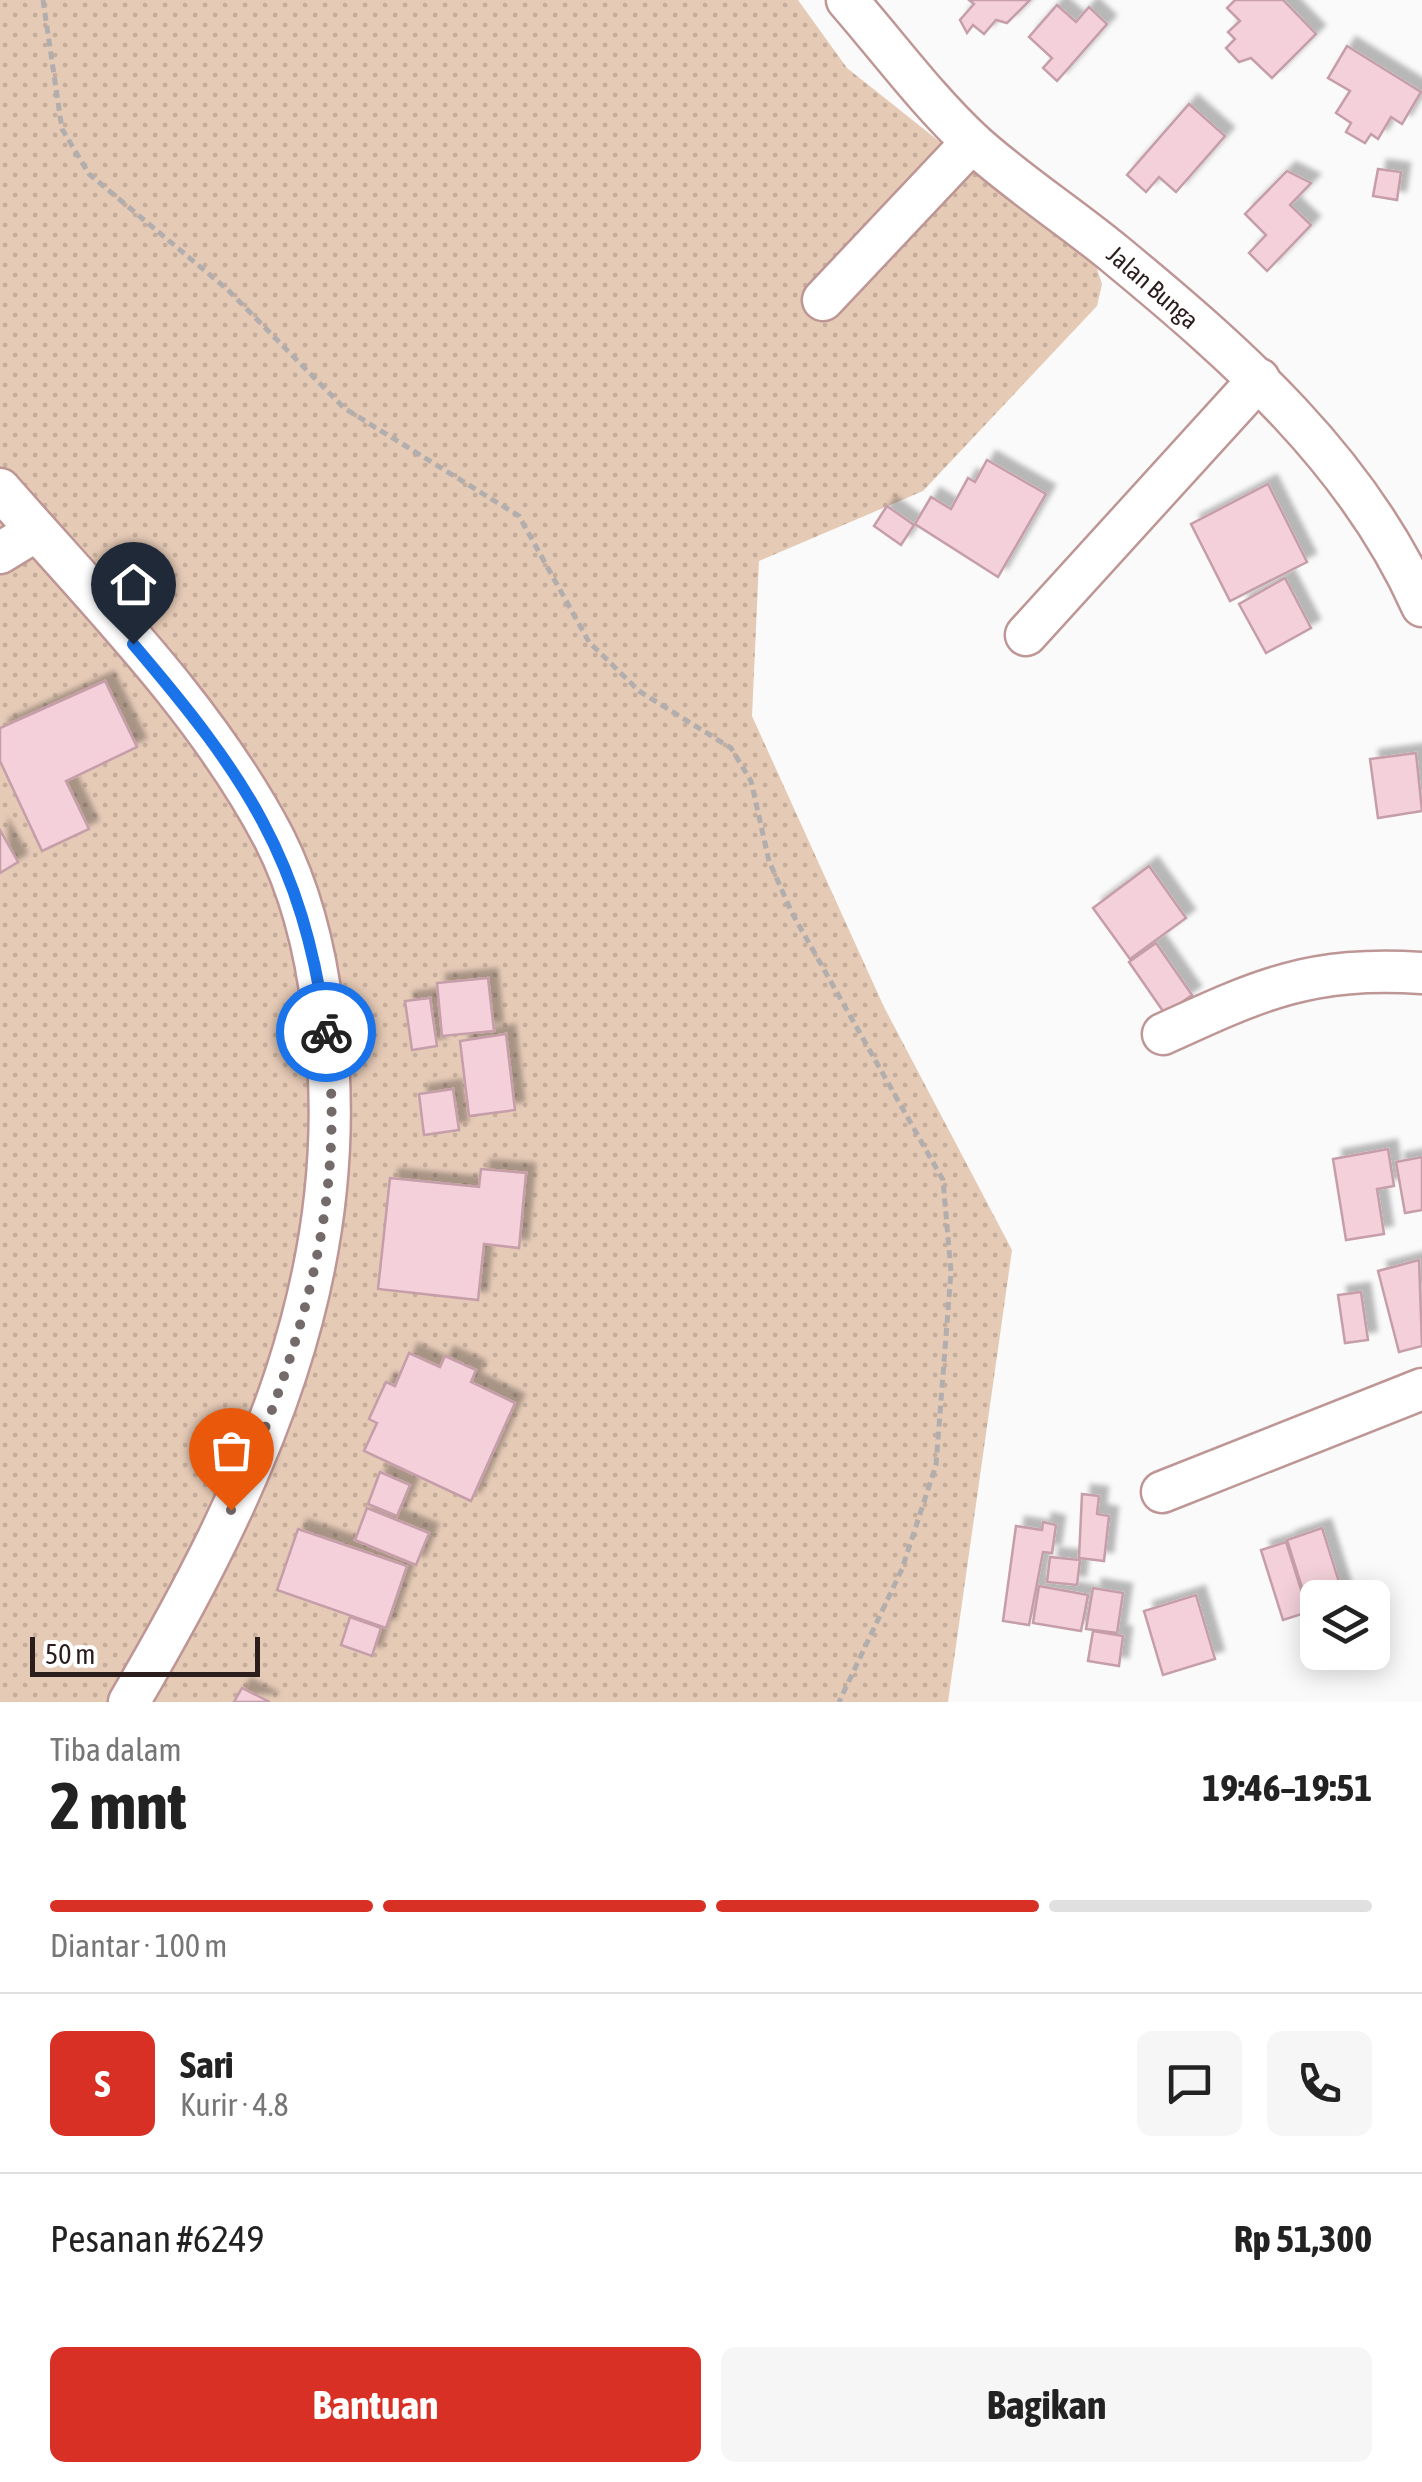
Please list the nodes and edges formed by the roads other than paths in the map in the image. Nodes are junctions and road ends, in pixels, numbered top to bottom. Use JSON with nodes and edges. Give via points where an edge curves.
{"nodes":[{"id":1,"x":847,"y":0,"type":"edge"},
{"id":2,"x":972,"y":142,"type":"junction"},
{"id":3,"x":823,"y":300,"type":"dead end"},
{"id":4,"x":1259,"y":379,"type":"junction"},
{"id":5,"x":0,"y":488,"type":"edge"},
{"id":6,"x":36,"y":531,"type":"junction"},
{"id":7,"x":0,"y":553,"type":"edge"},
{"id":8,"x":1422,"y":606,"type":"edge"},
{"id":9,"x":1026,"y":635,"type":"dead end"},
{"id":10,"x":1422,"y":972,"type":"edge"},
{"id":11,"x":1164,"y":1034,"type":"dead end"},
{"id":12,"x":1422,"y":1390,"type":"edge"},
{"id":13,"x":1162,"y":1492,"type":"dead end"},
{"id":14,"x":129,"y":1702,"type":"edge"}],
"edges":[{"from":1,"to":2,"type":"street","name":"Jalan Bunga"},
{"from":2,"to":3,"type":"street"},
{"from":2,"to":4,"type":"street","name":"Jalan Bunga","via":[[1116,254]]},
{"from":4,"to":8,"type":"street","name":"Jalan Bunga","via":[[1374,518]]},
{"from":4,"to":9,"type":"street"},
{"from":5,"to":6,"type":"street"},
{"from":6,"to":7,"type":"street"},
{"from":6,"to":14,"type":"street","via":[[205,728],[276,842],[314,953],[329,1054],[325,1223],[302,1332],[202,1577]]},
{"from":10,"to":11,"type":"street","via":[[1306,976],[1248,994]]},
{"from":12,"to":13,"type":"street"}]}
